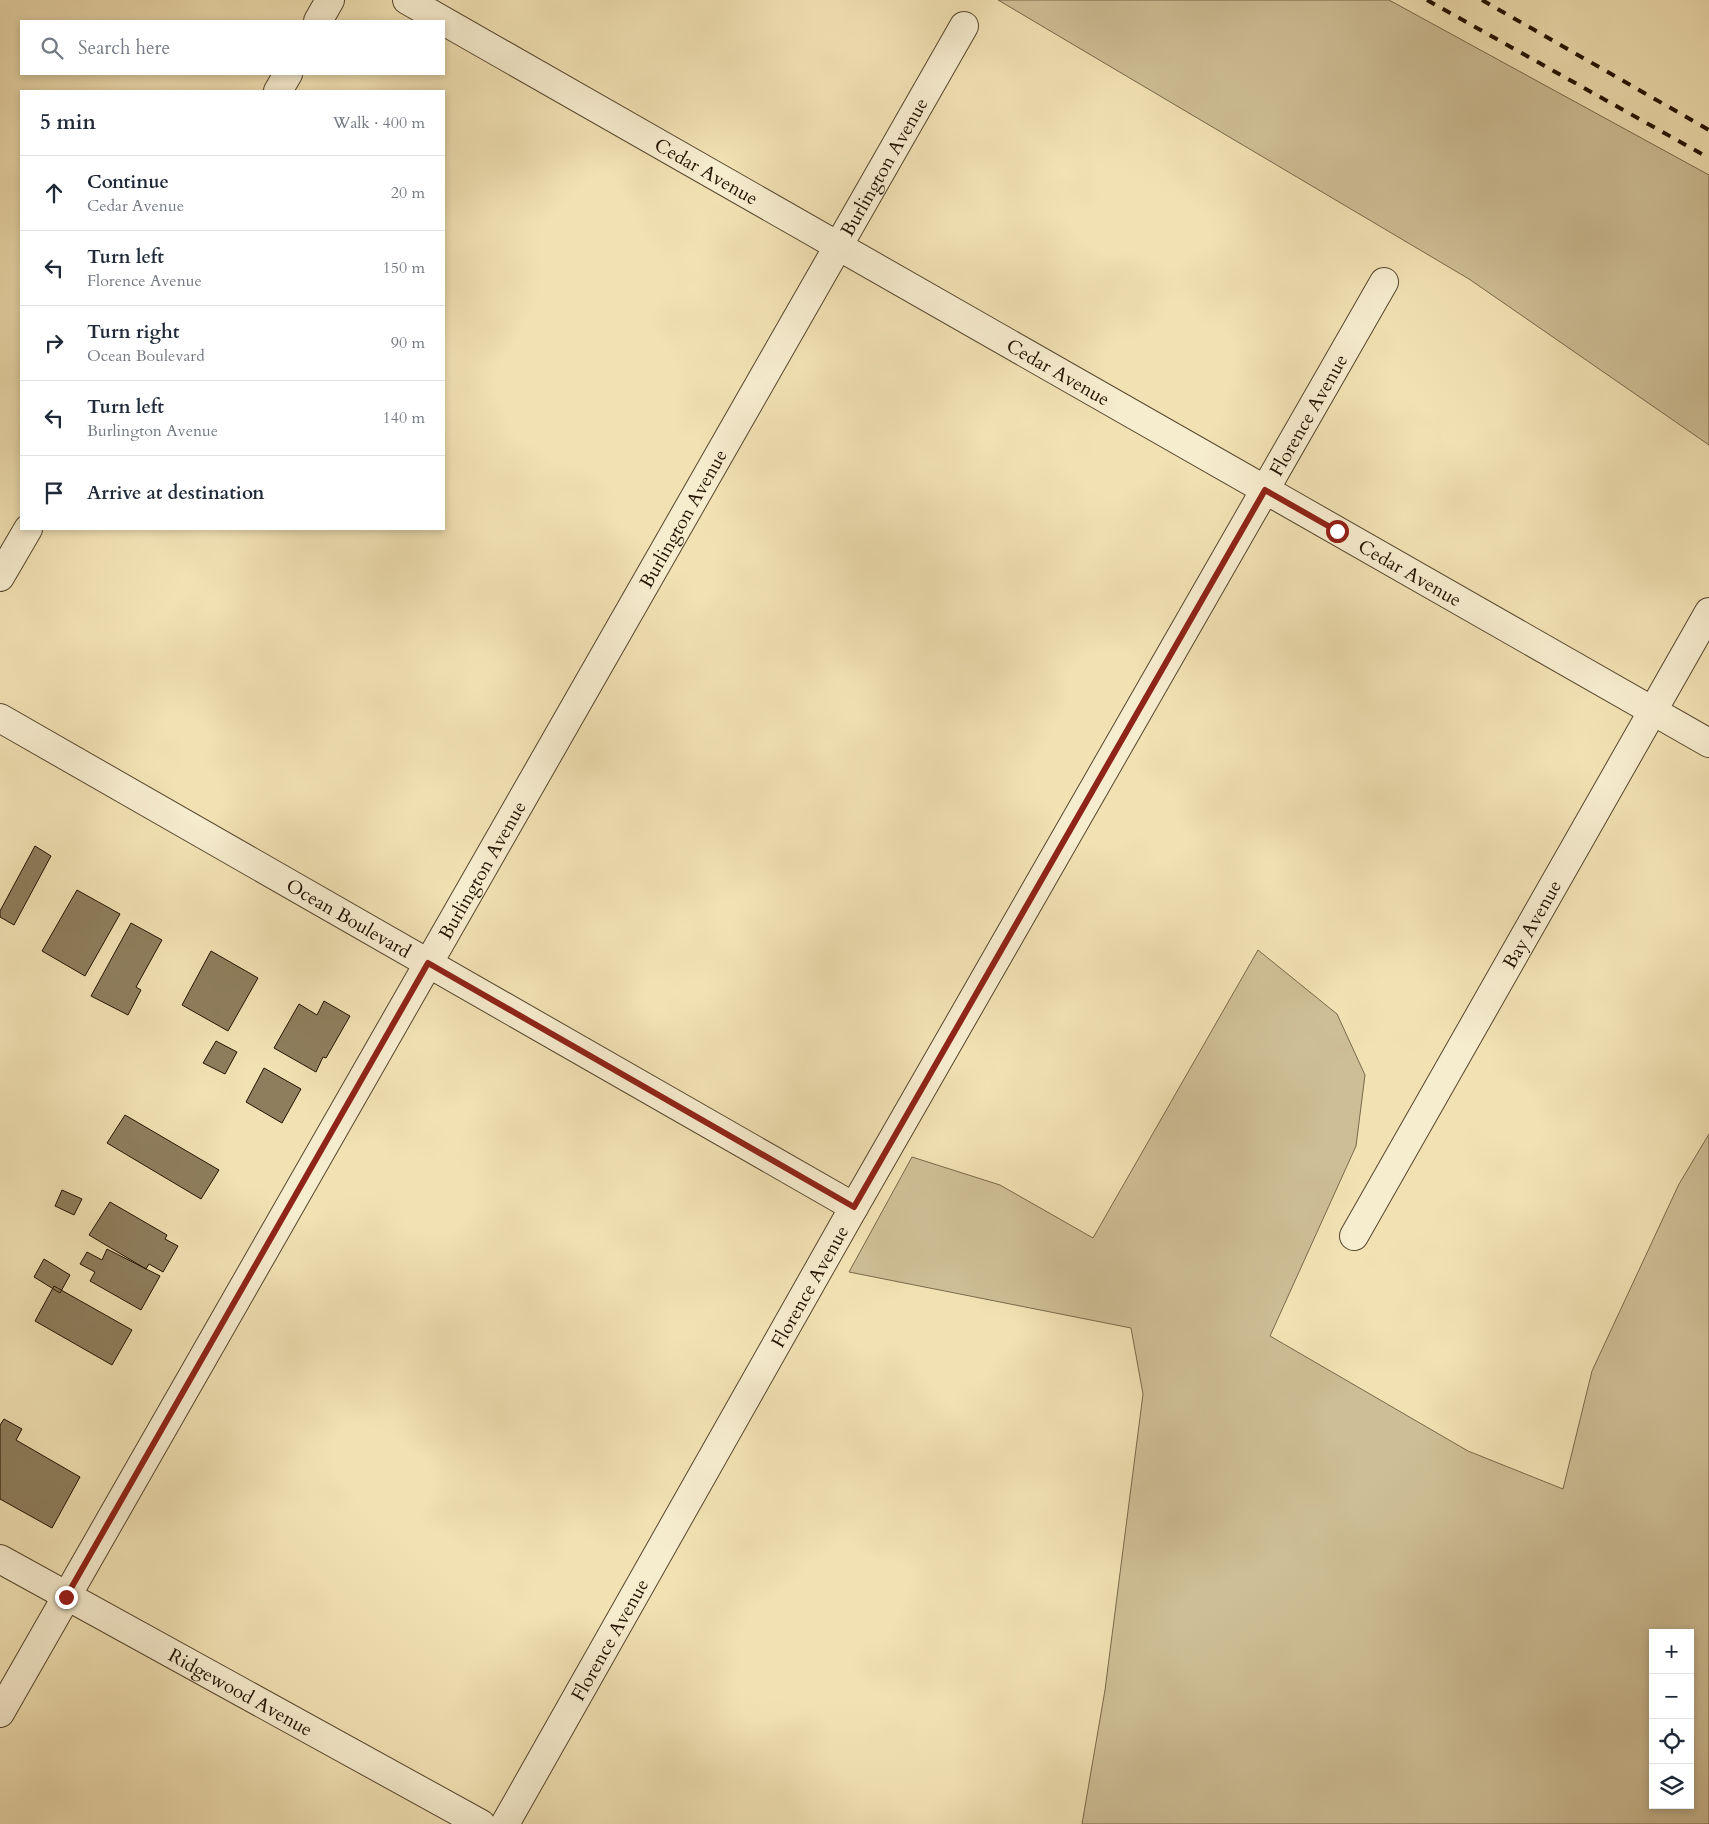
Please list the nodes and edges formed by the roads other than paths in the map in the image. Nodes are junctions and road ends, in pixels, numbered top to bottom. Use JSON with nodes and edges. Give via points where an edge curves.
{"nodes":[{"id":1,"x":330,"y":0,"type":"edge"},
{"id":2,"x":407,"y":0,"type":"edge"},
{"id":3,"x":319,"y":20,"type":"edge"},
{"id":4,"x":442,"y":20,"type":"edge"},
{"id":5,"x":445,"y":22,"type":"edge"},
{"id":6,"x":964,"y":26,"type":"dead end"},
{"id":7,"x":287,"y":75,"type":"edge"},
{"id":8,"x":279,"y":90,"type":"edge"},
{"id":9,"x":838,"y":246,"type":"junction"},
{"id":10,"x":1384,"y":282,"type":"dead end"},
{"id":11,"x":1265,"y":490,"type":"junction"},
{"id":12,"x":27,"y":530,"type":"edge"},
{"id":13,"x":0,"y":577,"type":"edge"},
{"id":14,"x":1709,"y":612,"type":"edge"},
{"id":15,"x":1653,"y":711,"type":"junction"},
{"id":16,"x":0,"y":718,"type":"edge"},
{"id":17,"x":1709,"y":743,"type":"edge"},
{"id":18,"x":428,"y":963,"type":"junction"},
{"id":19,"x":854,"y":1207,"type":"junction"},
{"id":20,"x":1354,"y":1236,"type":"dead end"},
{"id":21,"x":0,"y":1559,"type":"edge"},
{"id":22,"x":66,"y":1597,"type":"junction"},
{"id":23,"x":0,"y":1713,"type":"edge"},
{"id":24,"x":481,"y":1824,"type":"edge"},
{"id":25,"x":505,"y":1824,"type":"edge"}],
"edges":[{"from":1,"to":3,"type":"street"},
{"from":2,"to":4,"type":"street","name":"Cedar Avenue"},
{"from":5,"to":9,"type":"street","name":"Cedar Avenue"},
{"from":6,"to":9,"type":"street","name":"Burlington Avenue"},
{"from":7,"to":8,"type":"street"},
{"from":9,"to":11,"type":"street","name":"Cedar Avenue"},
{"from":9,"to":18,"type":"street","name":"Burlington Avenue"},
{"from":10,"to":11,"type":"street","name":"Florence Avenue"},
{"from":11,"to":15,"type":"street","name":"Cedar Avenue"},
{"from":11,"to":19,"type":"street","name":"Florence Avenue"},
{"from":12,"to":13,"type":"street"},
{"from":14,"to":15,"type":"street","name":"Bay Avenue"},
{"from":15,"to":17,"type":"street","name":"Cedar Avenue"},
{"from":15,"to":20,"type":"street","name":"Bay Avenue"},
{"from":16,"to":18,"type":"street","name":"Ocean Boulevard"},
{"from":18,"to":19,"type":"street","name":"Ocean Boulevard"},
{"from":18,"to":22,"type":"street","name":"Burlington Avenue"},
{"from":19,"to":25,"type":"street","name":"Florence Avenue"},
{"from":21,"to":22,"type":"street","name":"Ridgewood Avenue"},
{"from":22,"to":23,"type":"street","name":"Burlington Avenue"},
{"from":22,"to":24,"type":"street","name":"Ridgewood Avenue"}]}
